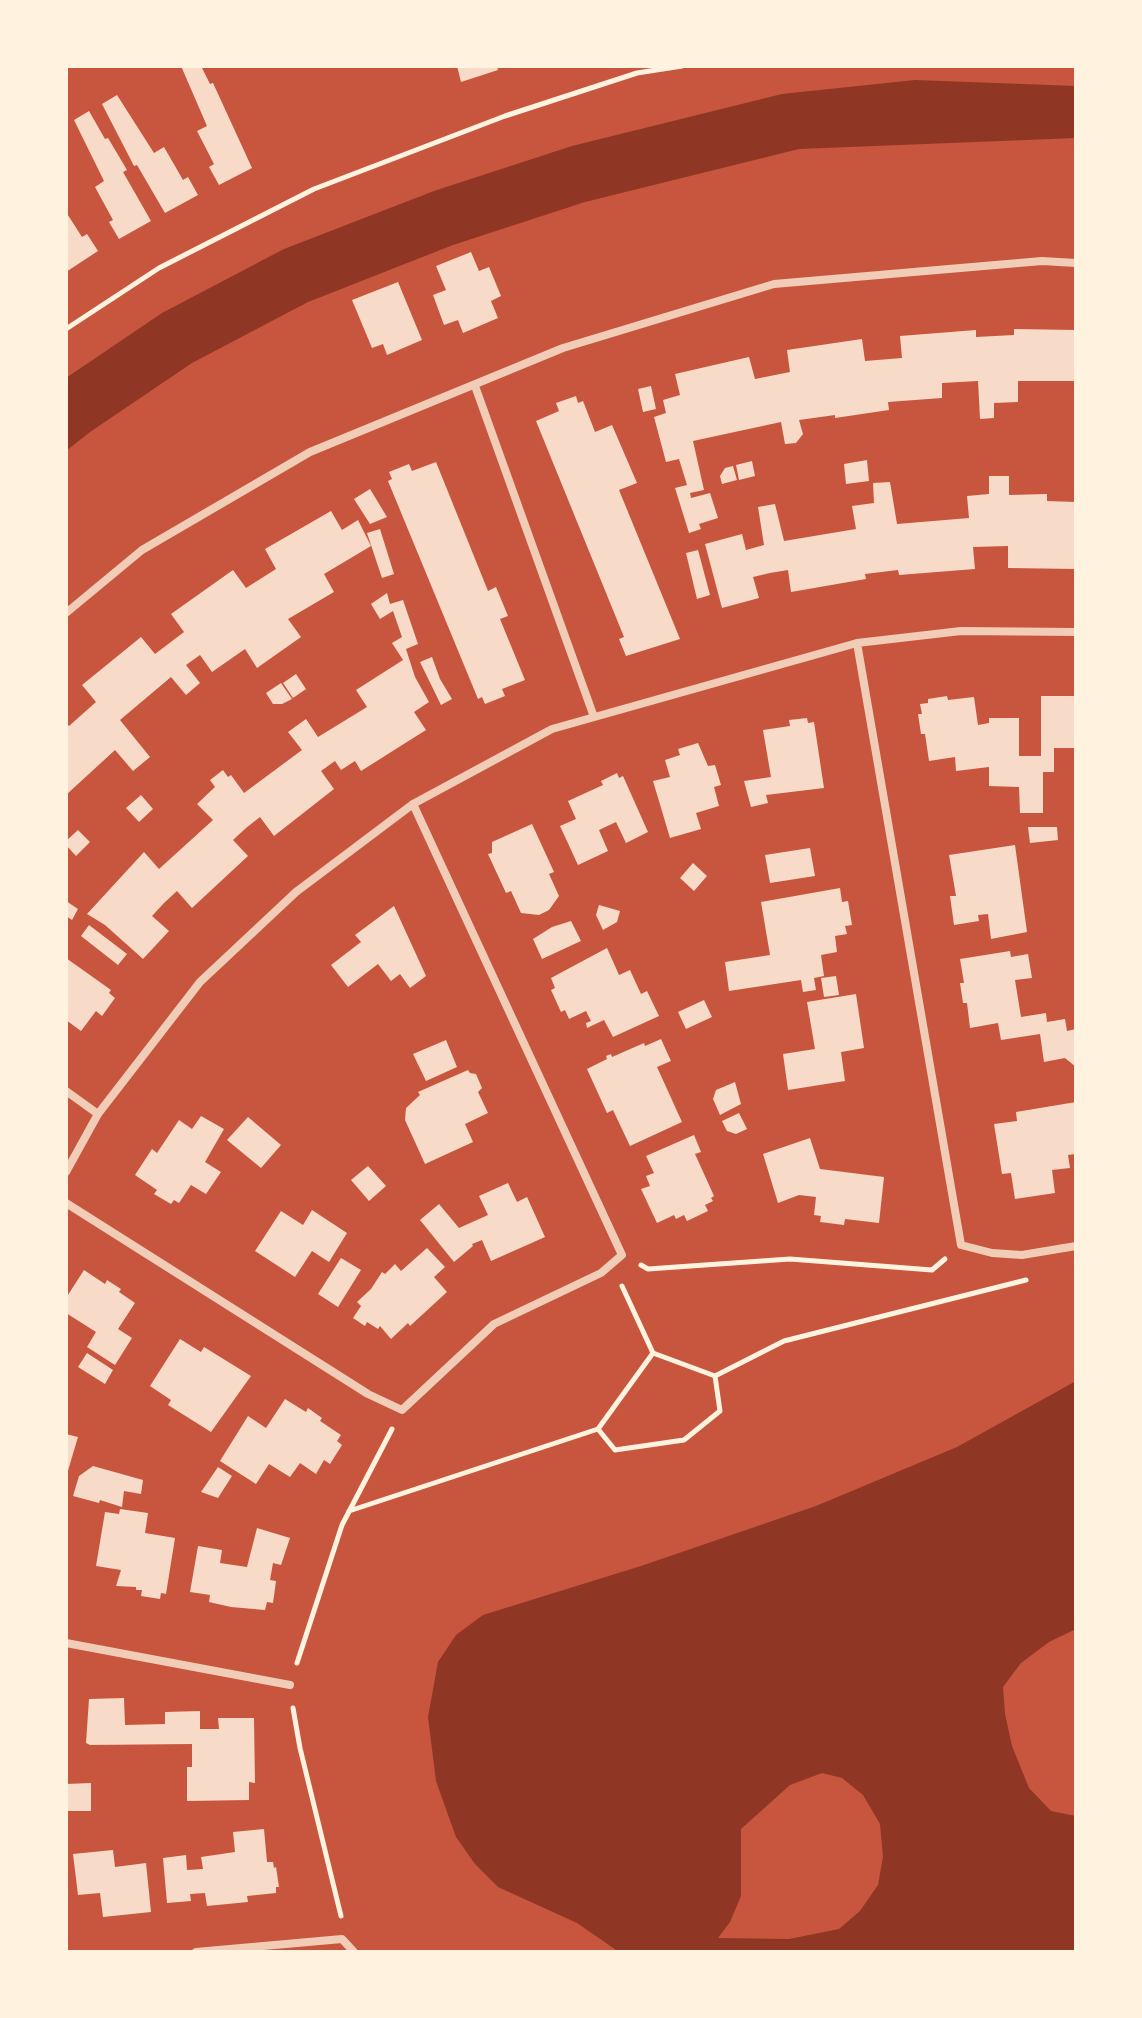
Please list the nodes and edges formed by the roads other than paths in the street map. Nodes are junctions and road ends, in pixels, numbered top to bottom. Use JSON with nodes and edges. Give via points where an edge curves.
{"nodes":[{"id":1,"x":1076,"y":263,"type":"edge"},
{"id":2,"x":475,"y":386,"type":"junction"},
{"id":3,"x":66,"y":613,"type":"edge"},
{"id":4,"x":1076,"y":632,"type":"edge"},
{"id":5,"x":857,"y":643,"type":"junction"},
{"id":6,"x":594,"y":717,"type":"junction"},
{"id":7,"x":413,"y":804,"type":"junction"},
{"id":8,"x":66,"y":1091,"type":"edge"},
{"id":9,"x":98,"y":1114,"type":"junction"},
{"id":10,"x":66,"y":1172,"type":"edge"},
{"id":11,"x":66,"y":1203,"type":"edge"},
{"id":12,"x":1076,"y":1246,"type":"edge"},
{"id":13,"x":66,"y":1643,"type":"edge"},
{"id":14,"x":290,"y":1685,"type":"road end"},
{"id":15,"x":196,"y":1952,"type":"edge"},
{"id":16,"x":354,"y":1952,"type":"edge"}],
"edges":[{"from":1,"to":2,"type":"street","via":[[1042,261],[774,284],[563,348]]},
{"from":2,"to":3,"type":"street","via":[[310,452],[142,550]]},
{"from":2,"to":6,"type":"street"},
{"from":4,"to":5,"type":"street","via":[[961,631]]},
{"from":5,"to":6,"type":"street"},
{"from":5,"to":12,"type":"street","via":[[961,1245],[1022,1255]]},
{"from":6,"to":7,"type":"street","via":[[552,729]]},
{"from":7,"to":9,"type":"street","via":[[296,892],[200,982]]},
{"from":7,"to":11,"type":"street","via":[[622,1255],[601,1273],[494,1324],[402,1410],[368,1394]]},
{"from":8,"to":9,"type":"street"},
{"from":9,"to":10,"type":"street"},
{"from":13,"to":14,"type":"street"},
{"from":15,"to":16,"type":"street","via":[[342,1939]]}]}
